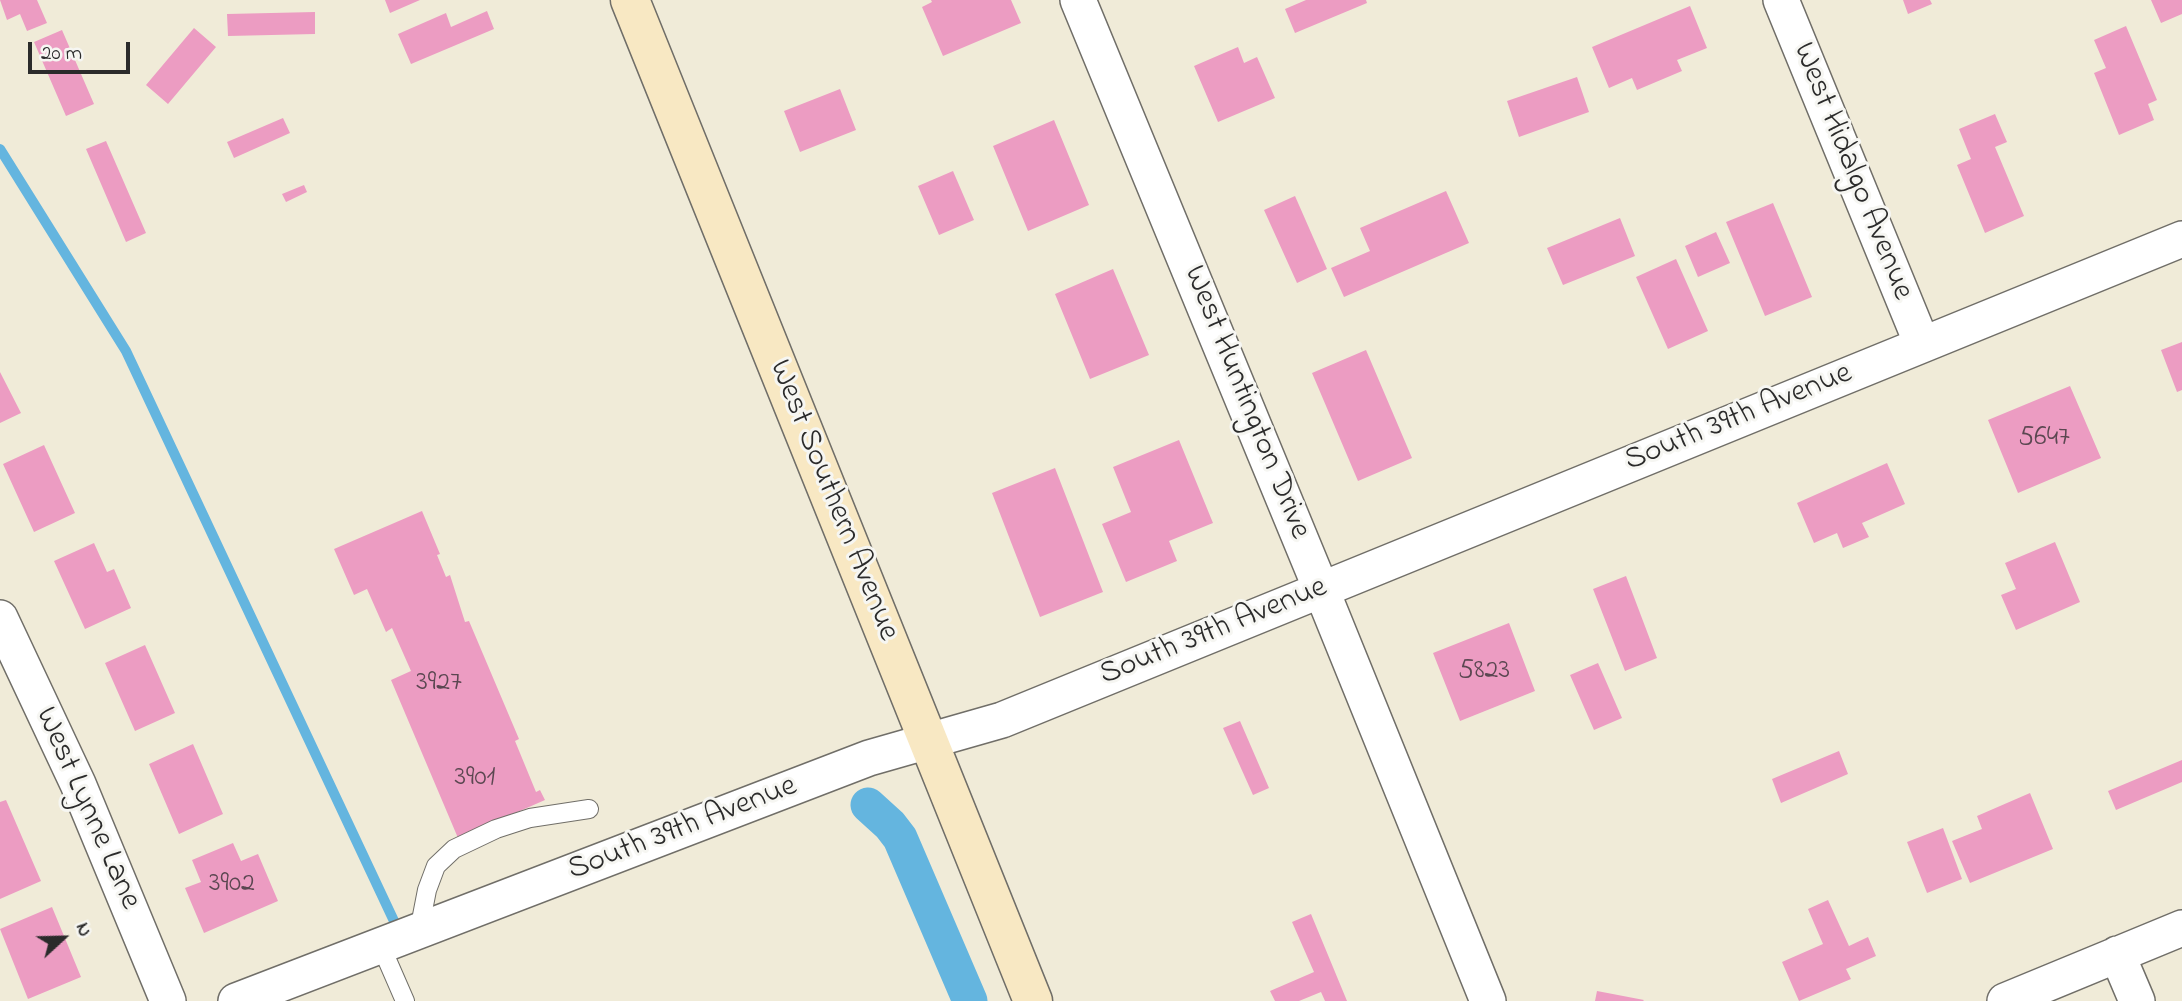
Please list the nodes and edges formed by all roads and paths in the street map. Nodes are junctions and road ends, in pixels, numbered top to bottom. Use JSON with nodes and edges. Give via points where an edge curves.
{"nodes":[{"id":1,"x":630,"y":0,"type":"edge"},
{"id":2,"x":1078,"y":0,"type":"edge"},
{"id":3,"x":1781,"y":0,"type":"edge"},
{"id":4,"x":2182,"y":239,"type":"edge"},
{"id":5,"x":1922,"y":344,"type":"junction"},
{"id":6,"x":1321,"y":589,"type":"junction"},
{"id":7,"x":0,"y":618,"type":"edge"},
{"id":8,"x":928,"y":741,"type":"junction"},
{"id":9,"x":589,"y":809,"type":"dead end"},
{"id":10,"x":2182,"y":928,"type":"edge"},
{"id":11,"x":419,"y":931,"type":"junction"},
{"id":12,"x":381,"y":946,"type":"junction"},
{"id":13,"x":2117,"y":954,"type":"junction"},
{"id":14,"x":168,"y":1001,"type":"edge"},
{"id":15,"x":236,"y":1001,"type":"edge"},
{"id":16,"x":405,"y":1001,"type":"edge"},
{"id":17,"x":1033,"y":1001,"type":"edge"},
{"id":18,"x":1488,"y":1001,"type":"edge"},
{"id":19,"x":2005,"y":1001,"type":"edge"},
{"id":20,"x":2137,"y":1001,"type":"edge"}],
"edges":[{"from":1,"to":8,"type":"main road","name":"West Southern Avenue"},
{"from":2,"to":6,"type":"street","name":"West Huntington Drive"},
{"from":3,"to":5,"type":"street","name":"West Hidalgo Avenue"},
{"from":4,"to":5,"type":"street","name":"South 39th Avenue"},
{"from":5,"to":6,"type":"street","name":"South 39th Avenue"},
{"from":6,"to":8,"type":"street","name":"South 39th Avenue","via":[[1002,720]]},
{"from":6,"to":18,"type":"street","name":"West Huntington Drive"},
{"from":7,"to":14,"type":"street","name":"West Lynne Lane","via":[[78,784]]},
{"from":8,"to":11,"type":"street","name":"South 39th Avenue","via":[[869,758]]},
{"from":8,"to":17,"type":"main road","name":"West Southern Avenue"},
{"from":9,"to":11,"type":"lane","via":[[530,818],[454,849],[436,866]]},
{"from":10,"to":13,"type":"street"},
{"from":11,"to":12,"type":"street","name":"South 39th Avenue"},
{"from":12,"to":15,"type":"street","name":"South 39th Avenue"},
{"from":12,"to":16,"type":"lane"},
{"from":13,"to":19,"type":"street"},
{"from":13,"to":20,"type":"street"}]}
